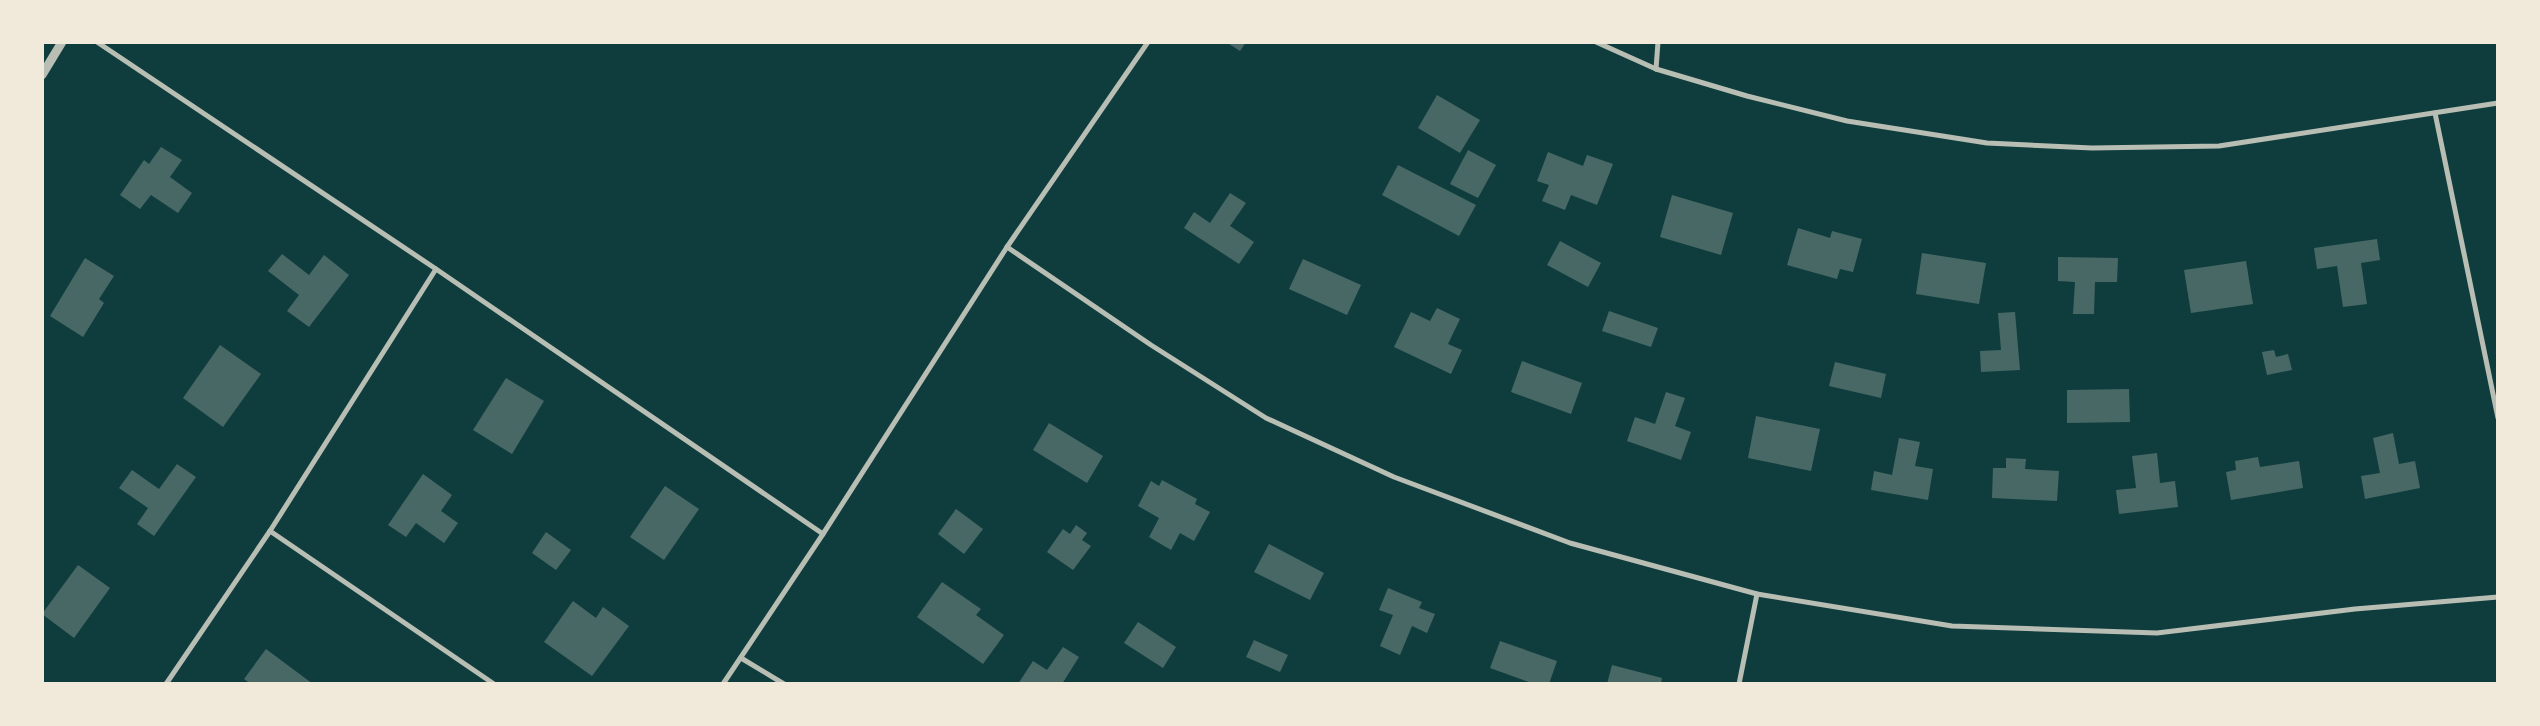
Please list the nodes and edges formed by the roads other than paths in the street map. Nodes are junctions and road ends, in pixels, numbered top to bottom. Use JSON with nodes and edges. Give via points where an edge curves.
{"nodes":[{"id":1,"x":62,"y":42,"type":"edge"},
{"id":2,"x":97,"y":42,"type":"edge"},
{"id":3,"x":1148,"y":42,"type":"edge"},
{"id":4,"x":1596,"y":42,"type":"edge"},
{"id":5,"x":1658,"y":42,"type":"edge"},
{"id":6,"x":1656,"y":69,"type":"junction"},
{"id":7,"x":42,"y":74,"type":"edge"},
{"id":8,"x":2498,"y":103,"type":"edge"},
{"id":9,"x":2435,"y":112,"type":"junction"},
{"id":10,"x":1007,"y":247,"type":"junction"},
{"id":11,"x":436,"y":269,"type":"junction"},
{"id":12,"x":2498,"y":418,"type":"edge"},
{"id":13,"x":270,"y":531,"type":"junction"},
{"id":14,"x":823,"y":534,"type":"junction"},
{"id":15,"x":1757,"y":594,"type":"junction"},
{"id":16,"x":2498,"y":597,"type":"edge"},
{"id":17,"x":741,"y":658,"type":"junction"},
{"id":18,"x":166,"y":684,"type":"edge"},
{"id":19,"x":494,"y":684,"type":"edge"},
{"id":20,"x":722,"y":684,"type":"edge"},
{"id":21,"x":784,"y":684,"type":"edge"},
{"id":22,"x":1740,"y":684,"type":"edge"}],
"edges":[{"from":1,"to":7,"type":"street"},
{"from":2,"to":11,"type":"street"},
{"from":3,"to":10,"type":"street"},
{"from":4,"to":6,"type":"street"},
{"from":5,"to":6,"type":"street"},
{"from":6,"to":9,"type":"street","via":[[1847,121],[1987,143],[2092,148],[2219,146]]},
{"from":8,"to":9,"type":"street"},
{"from":9,"to":12,"type":"street"},
{"from":10,"to":14,"type":"street"},
{"from":10,"to":15,"type":"street","via":[[1151,345],[1283,426],[1394,477],[1570,544]]},
{"from":11,"to":13,"type":"street"},
{"from":11,"to":14,"type":"street"},
{"from":13,"to":18,"type":"street"},
{"from":13,"to":19,"type":"street"},
{"from":14,"to":17,"type":"street"},
{"from":15,"to":16,"type":"street","via":[[1952,626],[2157,633]]},
{"from":15,"to":22,"type":"street"},
{"from":17,"to":20,"type":"street"},
{"from":17,"to":21,"type":"street"}]}
